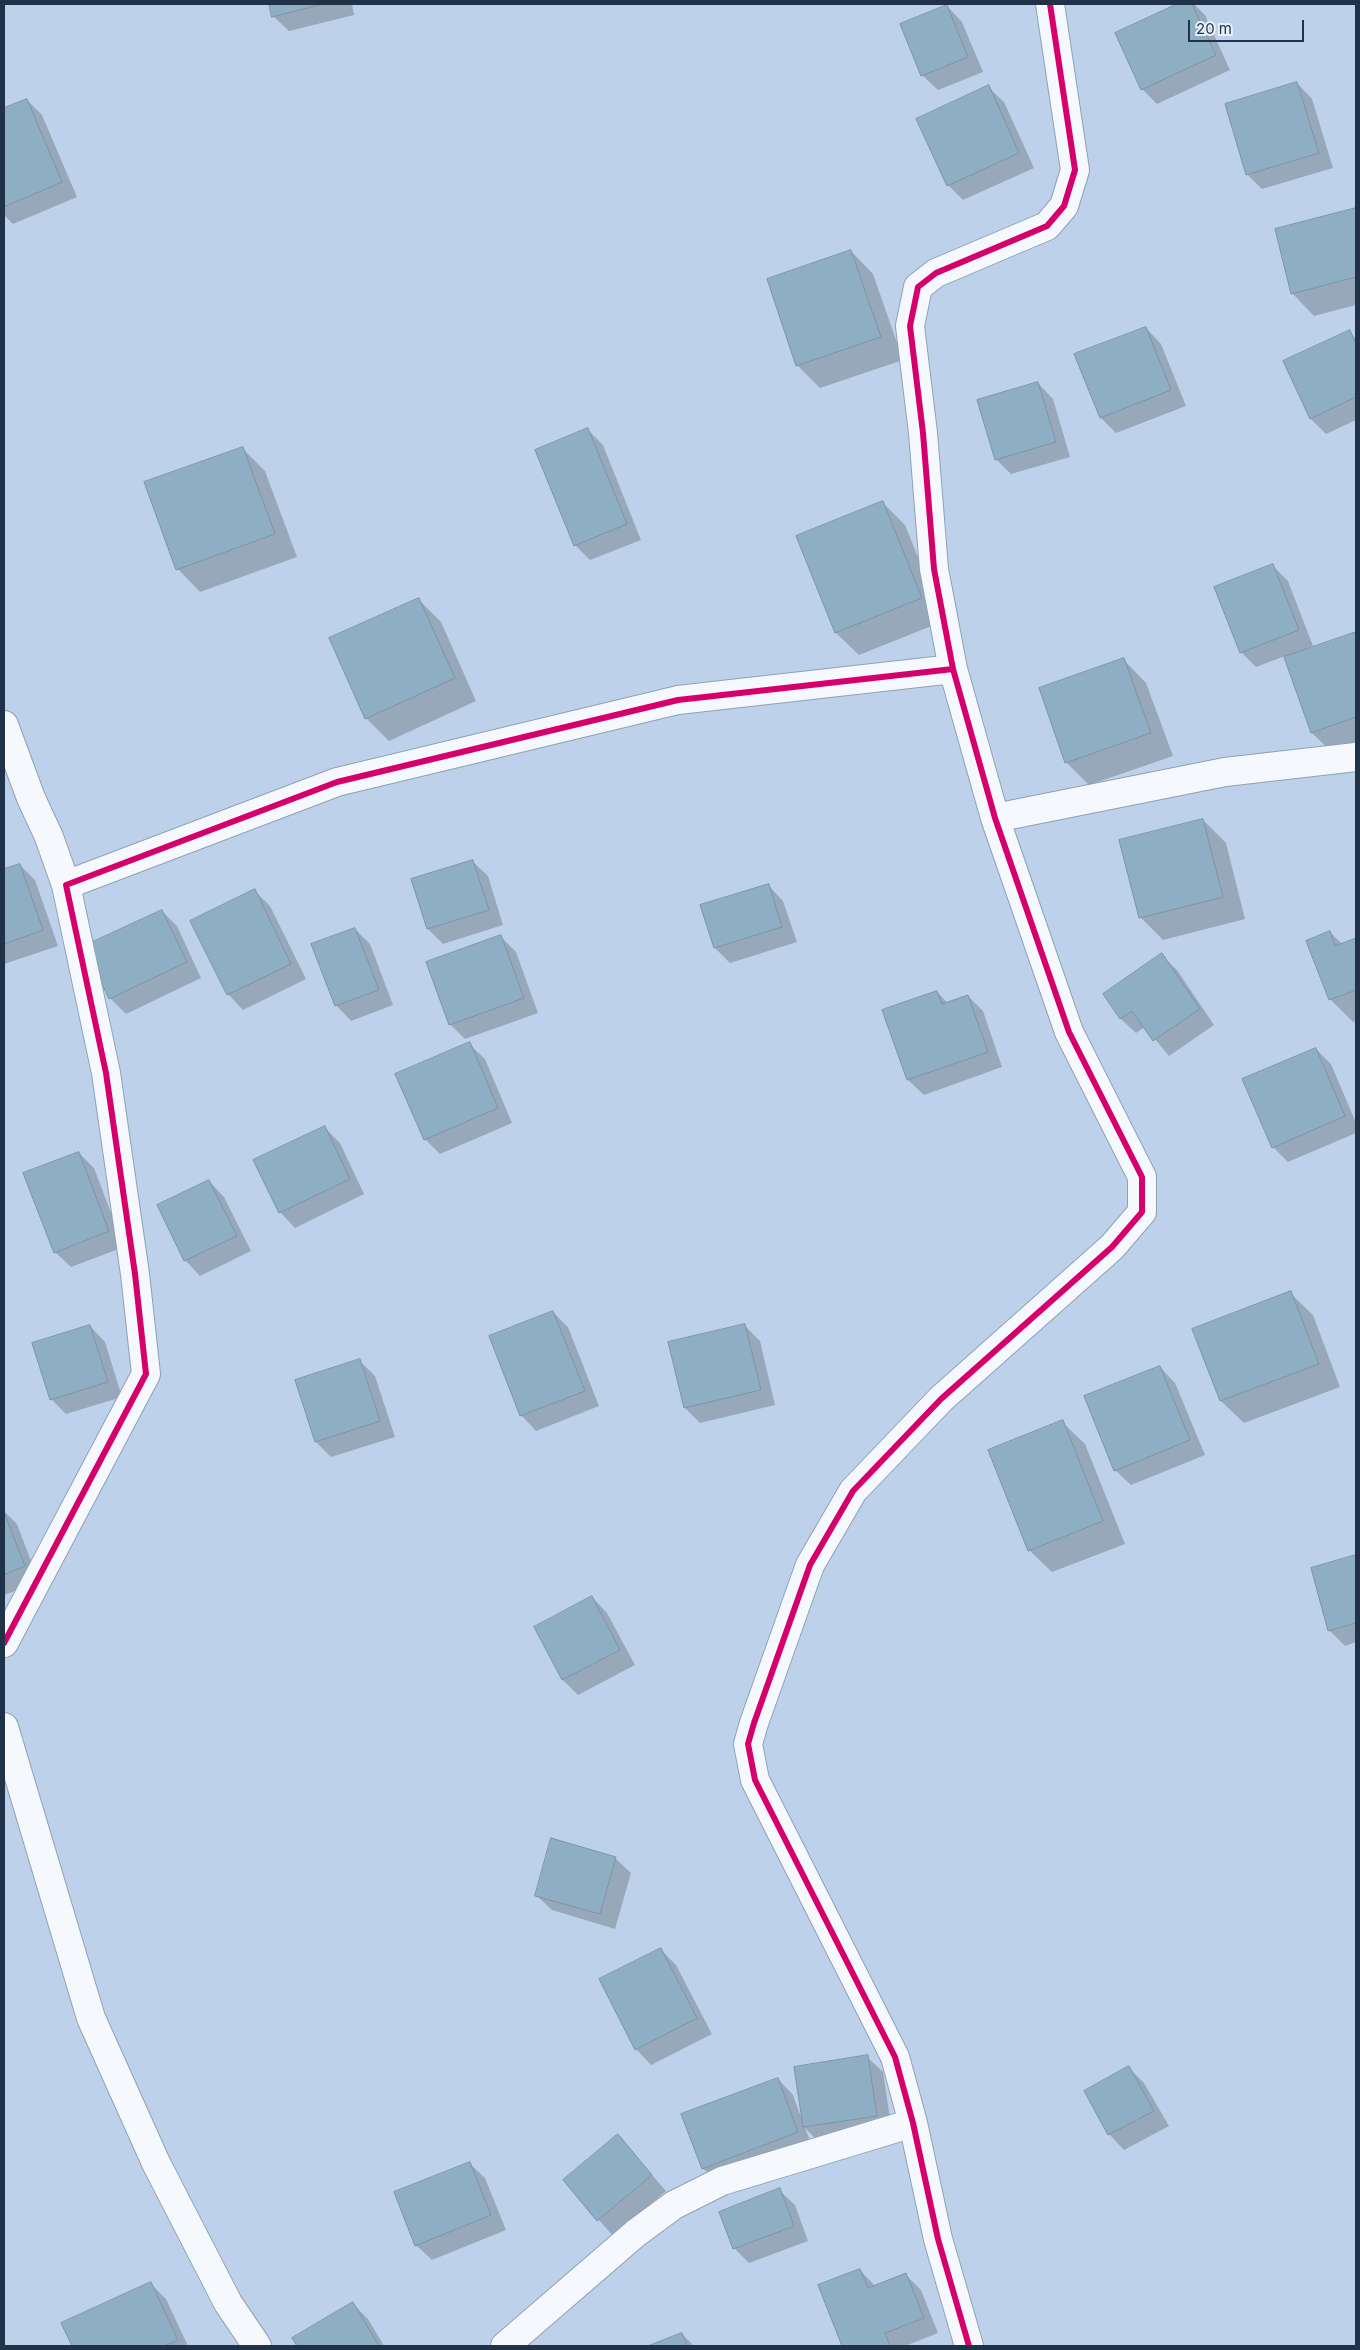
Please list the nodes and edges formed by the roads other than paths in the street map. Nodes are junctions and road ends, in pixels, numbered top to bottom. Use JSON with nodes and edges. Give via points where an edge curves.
{"nodes":[{"id":1,"x":1050,"y":4,"type":"edge"},
{"id":2,"x":953,"y":669,"type":"junction"},
{"id":3,"x":4,"y":724,"type":"edge"},
{"id":4,"x":1356,"y":757,"type":"edge"},
{"id":5,"x":995,"y":818,"type":"junction"},
{"id":6,"x":66,"y":884,"type":"junction"},
{"id":7,"x":4,"y":1643,"type":"edge"},
{"id":8,"x":4,"y":1727,"type":"edge"},
{"id":9,"x":913,"y":2123,"type":"junction"},
{"id":10,"x":257,"y":2346,"type":"edge"},
{"id":11,"x":505,"y":2346,"type":"edge"},
{"id":12,"x":969,"y":2346,"type":"edge"}],
"edges":[{"from":1,"to":2,"type":"street","via":[[1075,170],[1064,206],[1047,226],[936,273],[918,287],[910,326],[934,569]]},
{"from":2,"to":5,"type":"street"},
{"from":2,"to":6,"type":"street","via":[[678,700],[337,782]]},
{"from":3,"to":6,"type":"street"},
{"from":4,"to":5,"type":"street","via":[[1225,772]]},
{"from":5,"to":9,"type":"street","via":[[1069,1032],[1142,1177],[1142,1212],[1112,1247],[941,1399],[853,1491],[810,1565],[748,1744],[755,1780],[895,2057]]},
{"from":6,"to":7,"type":"street","via":[[106,1073],[146,1374]]},
{"from":8,"to":10,"type":"street","via":[[91,2018],[156,2163],[228,2303]]},
{"from":9,"to":11,"type":"street","via":[[722,2182],[674,2205],[636,2233]]},
{"from":9,"to":12,"type":"street","via":[[938,2238]]}]}
